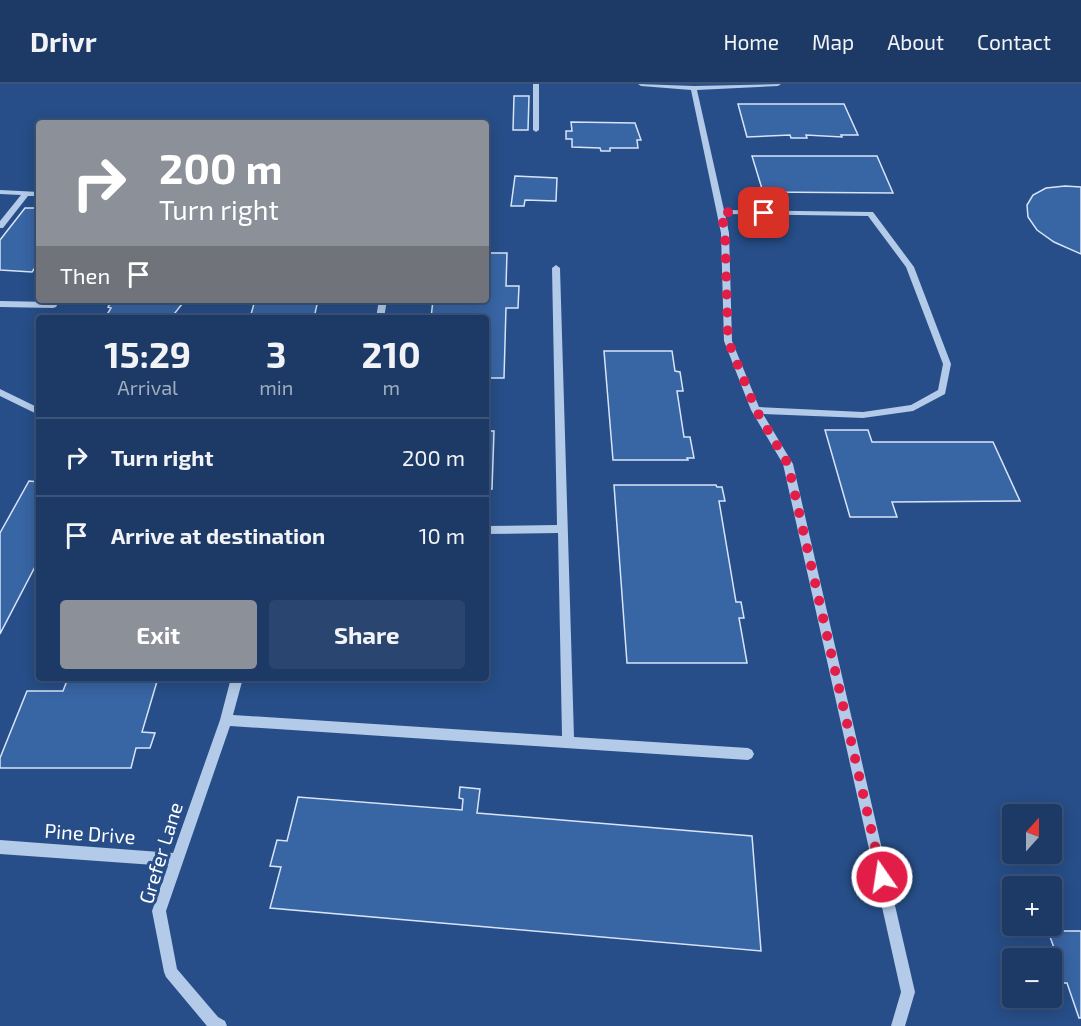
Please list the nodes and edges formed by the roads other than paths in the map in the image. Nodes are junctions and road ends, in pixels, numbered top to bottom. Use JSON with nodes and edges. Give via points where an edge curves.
{"nodes":[{"id":1,"x":536,"y":84,"type":"edge"},
{"id":2,"x":641,"y":84,"type":"edge"},
{"id":3,"x":778,"y":84,"type":"edge"},
{"id":4,"x":694,"y":88,"type":"junction"},
{"id":5,"x":536,"y":130,"type":"dead end"},
{"id":6,"x":0,"y":192,"type":"edge"},
{"id":7,"x":26,"y":193,"type":"junction"},
{"id":8,"x":36,"y":194,"type":"edge"},
{"id":9,"x":721,"y":212,"type":"junction"},
{"id":10,"x":0,"y":226,"type":"edge"},
{"id":11,"x":556,"y":268,"type":"dead end"},
{"id":12,"x":54,"y":303,"type":"edge"},
{"id":13,"x":0,"y":304,"type":"edge"},
{"id":14,"x":0,"y":392,"type":"edge"},
{"id":15,"x":36,"y":410,"type":"edge"},
{"id":16,"x":756,"y":410,"type":"junction"},
{"id":17,"x":489,"y":530,"type":"edge"},
{"id":18,"x":563,"y":530,"type":"junction"},
{"id":19,"x":236,"y":681,"type":"edge"},
{"id":20,"x":226,"y":720,"type":"junction"},
{"id":21,"x":568,"y":741,"type":"junction"},
{"id":22,"x":748,"y":754,"type":"dead end"},
{"id":23,"x":0,"y":847,"type":"edge"},
{"id":24,"x":176,"y":860,"type":"junction"},
{"id":25,"x":220,"y":1026,"type":"edge"},
{"id":26,"x":898,"y":1026,"type":"edge"}],
"edges":[{"from":1,"to":5,"type":"street"},
{"from":2,"to":4,"type":"street"},
{"from":3,"to":4,"type":"street"},
{"from":4,"to":9,"type":"street"},
{"from":6,"to":7,"type":"street"},
{"from":7,"to":8,"type":"street"},
{"from":7,"to":10,"type":"street"},
{"from":9,"to":16,"type":"street","via":[[728,341]]},
{"from":9,"to":16,"type":"street","via":[[870,214],[910,267],[947,364],[942,392],[913,408],[863,416]]},
{"from":11,"to":18,"type":"street"},
{"from":12,"to":13,"type":"street"},
{"from":14,"to":15,"type":"street"},
{"from":16,"to":26,"type":"street","via":[[788,464],[908,992]]},
{"from":17,"to":18,"type":"street"},
{"from":18,"to":21,"type":"street"},
{"from":19,"to":20,"type":"street","name":"Grefer Lane"},
{"from":20,"to":21,"type":"street"},
{"from":20,"to":24,"type":"street","name":"Grefer Lane"},
{"from":21,"to":22,"type":"street"},
{"from":23,"to":24,"type":"street","name":"Pine Drive"},
{"from":24,"to":25,"type":"street","name":"Grefer Lane","via":[[159,911],[171,972]]}]}
